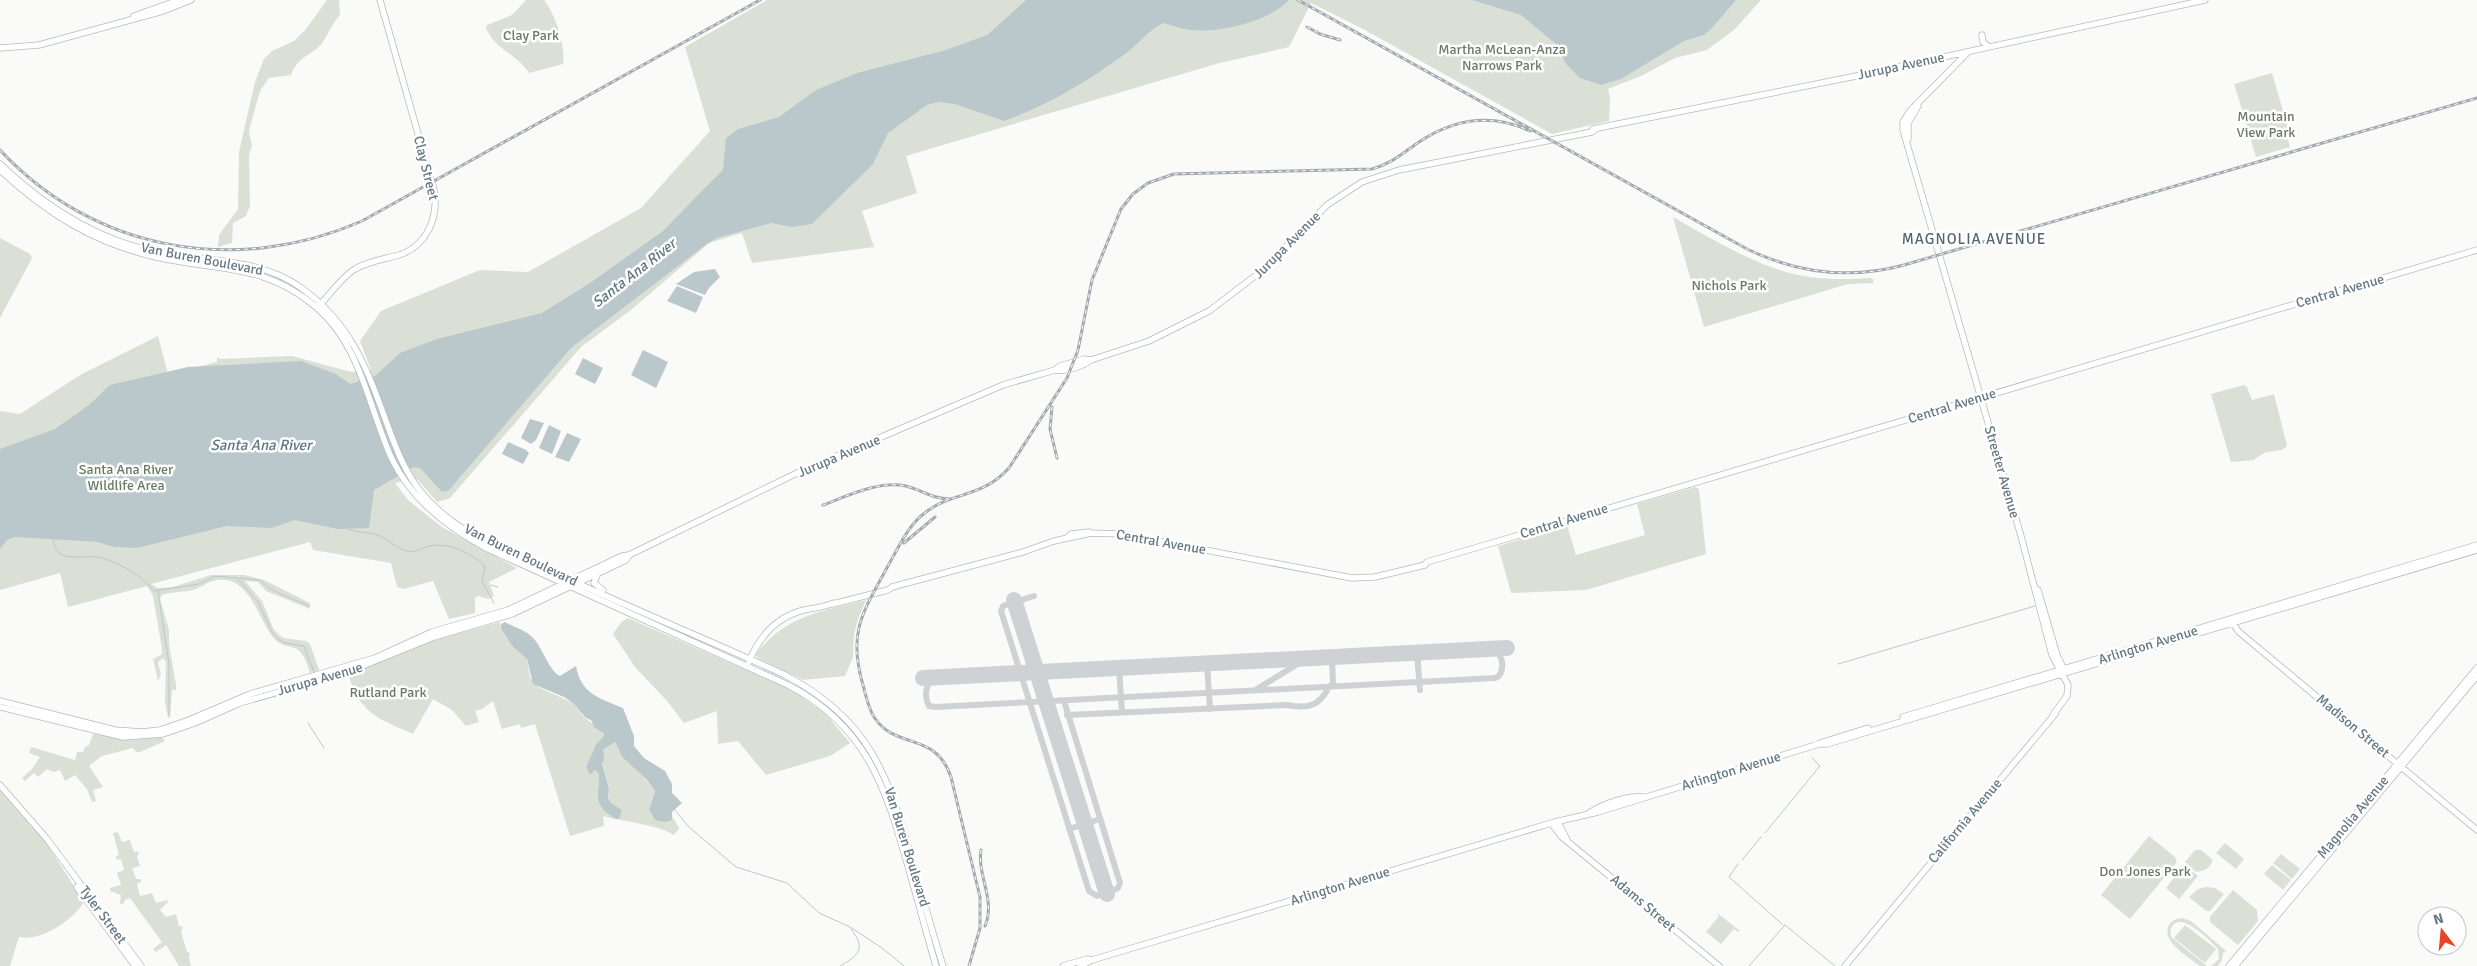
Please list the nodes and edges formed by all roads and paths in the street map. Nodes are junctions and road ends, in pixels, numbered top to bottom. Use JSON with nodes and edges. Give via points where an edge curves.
{"nodes":[{"id":1,"x":179,"y":0,"type":"edge"},
{"id":2,"x":191,"y":0,"type":"edge"},
{"id":3,"x":380,"y":0,"type":"edge"},
{"id":4,"x":2205,"y":0,"type":"edge"},
{"id":5,"x":130,"y":18,"type":"junction"},
{"id":6,"x":1982,"y":35,"type":"dead end"},
{"id":7,"x":1989,"y":47,"type":"junction"},
{"id":8,"x":0,"y":48,"type":"edge"},
{"id":9,"x":1969,"y":51,"type":"junction"},
{"id":10,"x":1952,"y":55,"type":"junction"},
{"id":11,"x":1957,"y":64,"type":"junction"},
{"id":12,"x":0,"y":164,"type":"edge"},
{"id":13,"x":0,"y":170,"type":"edge"},
{"id":14,"x":56,"y":210,"type":"junction"},
{"id":15,"x":49,"y":212,"type":"junction"},
{"id":16,"x":2477,"y":250,"type":"edge"},
{"id":17,"x":320,"y":306,"type":"junction"},
{"id":18,"x":1980,"y":397,"type":"junction"},
{"id":19,"x":411,"y":483,"type":"junction"},
{"id":20,"x":2477,"y":546,"type":"edge"},
{"id":21,"x":2477,"y":550,"type":"edge"},
{"id":22,"x":629,"y":555,"type":"junction"},
{"id":23,"x":539,"y":572,"type":"junction"},
{"id":24,"x":598,"y":573,"type":"junction"},
{"id":25,"x":571,"y":583,"type":"junction"},
{"id":26,"x":549,"y":592,"type":"junction"},
{"id":27,"x":613,"y":599,"type":"junction"},
{"id":28,"x":514,"y":610,"type":"junction"},
{"id":29,"x":2232,"y":622,"type":"junction"},
{"id":30,"x":750,"y":659,"type":"junction"},
{"id":31,"x":747,"y":666,"type":"junction"},
{"id":32,"x":2477,"y":668,"type":"edge"},
{"id":33,"x":2063,"y":672,"type":"junction"},
{"id":34,"x":2477,"y":676,"type":"edge"},
{"id":35,"x":0,"y":701,"type":"edge"},
{"id":36,"x":0,"y":707,"type":"edge"},
{"id":37,"x":2400,"y":765,"type":"junction"},
{"id":38,"x":0,"y":785,"type":"edge"},
{"id":39,"x":1555,"y":822,"type":"junction"},
{"id":40,"x":2477,"y":830,"type":"edge"},
{"id":41,"x":64,"y":864,"type":"junction"},
{"id":42,"x":1092,"y":960,"type":"junction"},
{"id":43,"x":135,"y":966,"type":"edge"},
{"id":44,"x":141,"y":966,"type":"edge"},
{"id":45,"x":936,"y":966,"type":"edge"},
{"id":46,"x":942,"y":966,"type":"edge"},
{"id":47,"x":1063,"y":966,"type":"edge"},
{"id":48,"x":1080,"y":966,"type":"edge"},
{"id":49,"x":1719,"y":966,"type":"edge"},
{"id":50,"x":1845,"y":966,"type":"edge"},
{"id":51,"x":2229,"y":966,"type":"edge"},
{"id":52,"x":2235,"y":966,"type":"edge"}],
"edges":[{"from":1,"to":5,"type":"main road"},
{"from":2,"to":5,"type":"main road","via":[[163,11]]},
{"from":3,"to":17,"type":"main road","name":"Clay Street","via":[[434,190],[434,218],[428,233],[415,246],[357,268]]},
{"from":4,"to":7,"type":"main road","name":"Jurupa Avenue"},
{"from":5,"to":8,"type":"main road","via":[[39,45]]},
{"from":6,"to":7,"type":"main road"},
{"from":7,"to":9,"type":"main road","name":"Jurupa Avenue"},
{"from":9,"to":10,"type":"main road","name":"Jurupa Avenue"},
{"from":9,"to":11,"type":"main road"},
{"from":10,"to":11,"type":"main road"},
{"from":10,"to":22,"type":"main road","name":"Jurupa Avenue","via":[[1383,174],[1352,187],[1327,205],[1258,275],[1209,311],[1149,341],[1086,364],[1003,386],[797,474]]},
{"from":11,"to":18,"type":"main road","name":"Streeter Avenue","via":[[1905,122],[1904,135]]},
{"from":12,"to":14,"type":"main road","name":"Van Buren Boulevard"},
{"from":13,"to":15,"type":"main road","name":"Van Buren Boulevard"},
{"from":14,"to":15,"type":"main road"},
{"from":14,"to":17,"type":"main road","name":"Van Buren Boulevard","via":[[109,237],[142,248],[266,270],[298,285]]},
{"from":15,"to":17,"type":"main road","name":"Van Buren Boulevard","via":[[99,238],[140,253],[266,276]]},
{"from":16,"to":18,"type":"main road","name":"Central Avenue"},
{"from":17,"to":19,"type":"main road","name":"Van Buren Boulevard","via":[[348,348],[391,456]]},
{"from":17,"to":19,"type":"main road","name":"Van Buren Boulevard","via":[[348,333],[370,376]]},
{"from":18,"to":30,"type":"main road","name":"Central Avenue","via":[[1405,571],[1379,575],[1348,576],[1132,535],[1077,533],[812,610],[786,622],[762,639]]},
{"from":18,"to":33,"type":"main road","name":"Streeter Avenue","via":[[2035,588]]},
{"from":19,"to":23,"type":"main road","name":"Van Buren Boulevard","via":[[429,508],[458,532]]},
{"from":19,"to":25,"type":"main road","name":"Van Buren Boulevard","via":[[456,524]]},
{"from":20,"to":29,"type":"main road","name":"Arlington Avenue"},
{"from":21,"to":29,"type":"main road","name":"Arlington Avenue"},
{"from":22,"to":24,"type":"main road","name":"Jurupa Avenue","via":[[626,560]]},
{"from":22,"to":25,"type":"main road","name":"Jurupa Avenue"},
{"from":23,"to":25,"type":"main road","name":"Van Buren Boulevard"},
{"from":23,"to":26,"type":"main road","via":[[551,583]]},
{"from":24,"to":25,"type":"main road","name":"Jurupa Avenue"},
{"from":24,"to":27,"type":"main road","via":[[595,585],[612,594]]},
{"from":25,"to":26,"type":"main road","name":"Jurupa Avenue"},
{"from":25,"to":27,"type":"main road","name":"Van Buren Boulevard"},
{"from":25,"to":28,"type":"main road","name":"Jurupa Avenue"},
{"from":25,"to":31,"type":"main road","name":"Van Buren Boulevard"},
{"from":26,"to":28,"type":"main road","name":"Jurupa Avenue"},
{"from":27,"to":30,"type":"main road","name":"Van Buren Boulevard"},
{"from":28,"to":35,"type":"main road","name":"Jurupa Avenue","via":[[437,630],[366,660],[250,694],[189,720],[155,730],[115,730]]},
{"from":28,"to":36,"type":"main road","name":"Jurupa Avenue","via":[[434,637],[345,673],[240,703],[184,728],[157,736],[113,736]]},
{"from":29,"to":33,"type":"main road","name":"Arlington Avenue"},
{"from":29,"to":37,"type":"main road","name":"Madison Street","via":[[2239,632]]},
{"from":30,"to":31,"type":"main road","name":"Central Avenue"},
{"from":30,"to":46,"type":"main road","name":"Van Buren Boulevard","via":[[791,678],[821,697],[848,722],[872,752],[895,798]]},
{"from":31,"to":45,"type":"main road","name":"Van Buren Boulevard","via":[[815,702],[867,757],[888,800]]},
{"from":32,"to":37,"type":"main road","name":"Magnolia Avenue"},
{"from":33,"to":39,"type":"main road","name":"Arlington Avenue"},
{"from":33,"to":50,"type":"main road","name":"California Avenue","via":[[2072,692],[2066,703]]},
{"from":34,"to":37,"type":"main road","name":"Magnolia Avenue"},
{"from":37,"to":40,"type":"main road","name":"Madison Street"},
{"from":37,"to":51,"type":"main road","name":"Magnolia Avenue"},
{"from":37,"to":52,"type":"main road","name":"Magnolia Avenue"},
{"from":38,"to":41,"type":"main road","name":"Tyler Street","via":[[47,839]]},
{"from":39,"to":42,"type":"main road","name":"Arlington Avenue"},
{"from":39,"to":49,"type":"main road","name":"Adams Street","via":[[1556,832]]},
{"from":41,"to":43,"type":"main road","name":"Tyler Street","via":[[70,877]]},
{"from":41,"to":44,"type":"main road","name":"Tyler Street"},
{"from":42,"to":47,"type":"main road","name":"Arlington Avenue"},
{"from":42,"to":48,"type":"main road","name":"Arlington Avenue"}]}
